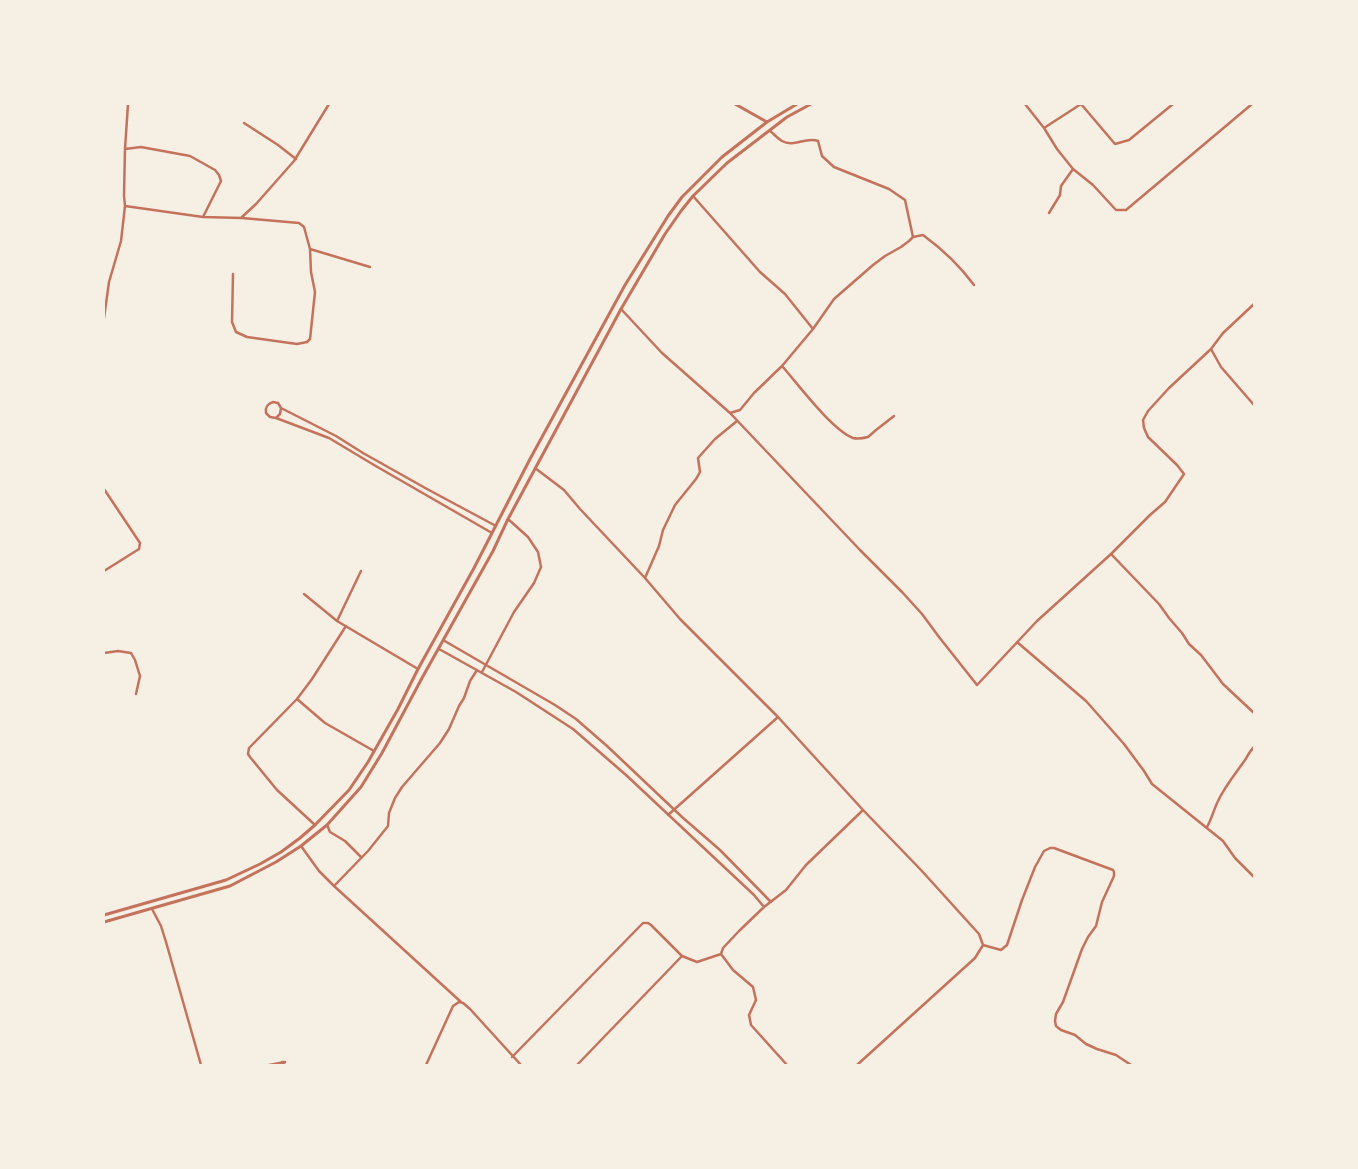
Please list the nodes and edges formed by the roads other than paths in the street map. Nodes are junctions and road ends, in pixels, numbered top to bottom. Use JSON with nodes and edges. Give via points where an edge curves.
{"nodes":[{"id":1,"x":128,"y":104,"type":"edge"},
{"id":2,"x":329,"y":104,"type":"edge"},
{"id":3,"x":735,"y":104,"type":"edge"},
{"id":4,"x":797,"y":104,"type":"edge"},
{"id":5,"x":811,"y":104,"type":"edge"},
{"id":6,"x":1025,"y":104,"type":"edge"},
{"id":7,"x":1081,"y":104,"type":"edge"},
{"id":8,"x":1173,"y":104,"type":"edge"},
{"id":9,"x":1252,"y":104,"type":"edge"},
{"id":10,"x":767,"y":122,"type":"junction"},
{"id":11,"x":244,"y":123,"type":"dead end"},
{"id":12,"x":1044,"y":128,"type":"junction"},
{"id":13,"x":769,"y":130,"type":"junction"},
{"id":14,"x":125,"y":149,"type":"junction"},
{"id":15,"x":296,"y":159,"type":"junction"},
{"id":16,"x":1074,"y":169,"type":"junction"},
{"id":17,"x":693,"y":196,"type":"junction"},
{"id":18,"x":125,"y":206,"type":"junction"},
{"id":19,"x":1049,"y":213,"type":"dead end"},
{"id":20,"x":203,"y":217,"type":"junction"},
{"id":21,"x":242,"y":218,"type":"junction"},
{"id":22,"x":913,"y":236,"type":"junction"},
{"id":23,"x":310,"y":249,"type":"junction"},
{"id":24,"x":370,"y":267,"type":"dead end"},
{"id":25,"x":233,"y":274,"type":"dead end"},
{"id":26,"x":974,"y":285,"type":"dead end"},
{"id":27,"x":1254,"y":304,"type":"edge"},
{"id":28,"x":621,"y":309,"type":"junction"},
{"id":29,"x":104,"y":318,"type":"edge"},
{"id":30,"x":812,"y":329,"type":"junction"},
{"id":31,"x":1211,"y":349,"type":"junction"},
{"id":32,"x":782,"y":366,"type":"junction"},
{"id":33,"x":1254,"y":405,"type":"edge"},
{"id":34,"x":281,"y":408,"type":"junction"},
{"id":35,"x":730,"y":413,"type":"junction"},
{"id":36,"x":894,"y":416,"type":"dead end"},
{"id":37,"x":276,"y":418,"type":"junction"},
{"id":38,"x":737,"y":421,"type":"junction"},
{"id":39,"x":350,"y":448,"type":"junction"},
{"id":40,"x":535,"y":468,"type":"junction"},
{"id":41,"x":410,"y":480,"type":"junction"},
{"id":42,"x":407,"y":484,"type":"junction"},
{"id":43,"x":104,"y":489,"type":"edge"},
{"id":44,"x":508,"y":519,"type":"junction"},
{"id":45,"x":496,"y":526,"type":"junction"},
{"id":46,"x":493,"y":533,"type":"junction"},
{"id":47,"x":1111,"y":554,"type":"junction"},
{"id":48,"x":474,"y":568,"type":"junction"},
{"id":49,"x":104,"y":571,"type":"edge"},
{"id":50,"x":361,"y":572,"type":"dead end"},
{"id":51,"x":481,"y":572,"type":"junction"},
{"id":52,"x":646,"y":578,"type":"junction"},
{"id":53,"x":304,"y":594,"type":"dead end"},
{"id":54,"x":337,"y":621,"type":"junction"},
{"id":55,"x":346,"y":626,"type":"junction"},
{"id":56,"x":443,"y":640,"type":"junction"},
{"id":57,"x":1017,"y":642,"type":"junction"},
{"id":58,"x":439,"y":649,"type":"junction"},
{"id":59,"x":104,"y":653,"type":"edge"},
{"id":60,"x":487,"y":666,"type":"junction"},
{"id":61,"x":418,"y":669,"type":"junction"},
{"id":62,"x":477,"y":670,"type":"junction"},
{"id":63,"x":482,"y":672,"type":"junction"},
{"id":64,"x":136,"y":694,"type":"dead end"},
{"id":65,"x":297,"y":699,"type":"junction"},
{"id":66,"x":1254,"y":713,"type":"edge"},
{"id":67,"x":778,"y":716,"type":"junction"},
{"id":68,"x":1254,"y":747,"type":"edge"},
{"id":69,"x":374,"y":751,"type":"junction"},
{"id":70,"x":673,"y":809,"type":"junction"},
{"id":71,"x":862,"y":810,"type":"junction"},
{"id":72,"x":668,"y":815,"type":"junction"},
{"id":73,"x":315,"y":825,"type":"junction"},
{"id":74,"x":326,"y":825,"type":"junction"},
{"id":75,"x":1207,"y":827,"type":"junction"},
{"id":76,"x":301,"y":846,"type":"junction"},
{"id":77,"x":362,"y":857,"type":"junction"},
{"id":78,"x":1254,"y":877,"type":"edge"},
{"id":79,"x":334,"y":886,"type":"junction"},
{"id":80,"x":771,"y":902,"type":"junction"},
{"id":81,"x":764,"y":907,"type":"junction"},
{"id":82,"x":152,"y":909,"type":"junction"},
{"id":83,"x":104,"y":915,"type":"edge"},
{"id":84,"x":104,"y":922,"type":"edge"},
{"id":85,"x":983,"y":945,"type":"junction"},
{"id":86,"x":721,"y":954,"type":"junction"},
{"id":87,"x":682,"y":956,"type":"junction"},
{"id":88,"x":461,"y":1002,"type":"junction"},
{"id":89,"x":512,"y":1057,"type":"junction"},
{"id":90,"x":201,"y":1065,"type":"edge"},
{"id":91,"x":269,"y":1065,"type":"edge"},
{"id":92,"x":285,"y":1065,"type":"edge"},
{"id":93,"x":426,"y":1065,"type":"edge"},
{"id":94,"x":521,"y":1065,"type":"edge"},
{"id":95,"x":577,"y":1065,"type":"edge"},
{"id":96,"x":787,"y":1065,"type":"edge"},
{"id":97,"x":857,"y":1065,"type":"edge"},
{"id":98,"x":1131,"y":1065,"type":"edge"}],
"edges":[{"from":1,"to":14,"type":"street"},
{"from":2,"to":15,"type":"street"},
{"from":3,"to":10,"type":"street"},
{"from":4,"to":10,"type":"street"},
{"from":5,"to":13,"type":"street"},
{"from":6,"to":12,"type":"street"},
{"from":7,"to":8,"type":"street","via":[[1114,144],[1129,140]]},
{"from":7,"to":12,"type":"street"},
{"from":9,"to":16,"type":"street","via":[[1126,210],[1116,210],[1093,184]]},
{"from":10,"to":45,"type":"street","via":[[722,157],[682,196],[668,216],[625,285]]},
{"from":11,"to":15,"type":"street"},
{"from":12,"to":16,"type":"street"},
{"from":13,"to":17,"type":"street","via":[[727,163]]},
{"from":13,"to":22,"type":"street","via":[[788,144],[818,141],[822,156],[834,167],[890,188],[900,195],[905,200]]},
{"from":14,"to":18,"type":"street"},
{"from":14,"to":20,"type":"street","via":[[141,147],[190,156],[215,170],[221,181]]},
{"from":15,"to":21,"type":"street"},
{"from":16,"to":19,"type":"street","via":[[1061,186],[1060,195]]},
{"from":17,"to":28,"type":"street","via":[[665,234]]},
{"from":17,"to":30,"type":"street","via":[[760,272],[785,294]]},
{"from":18,"to":20,"type":"street"},
{"from":18,"to":29,"type":"street","via":[[121,241],[109,282]]},
{"from":20,"to":21,"type":"street"},
{"from":21,"to":23,"type":"street","via":[[299,223],[304,227]]},
{"from":22,"to":26,"type":"street","via":[[923,236],[933,242],[964,270]]},
{"from":22,"to":30,"type":"street","via":[[834,299]]},
{"from":23,"to":24,"type":"street"},
{"from":23,"to":25,"type":"street","via":[[315,292],[310,339],[305,344],[247,337],[236,332],[232,322]]},
{"from":27,"to":31,"type":"street"},
{"from":28,"to":35,"type":"street","via":[[662,352]]},
{"from":28,"to":40,"type":"street"},
{"from":30,"to":32,"type":"street"},
{"from":31,"to":33,"type":"street","via":[[1221,367]]},
{"from":31,"to":47,"type":"street","via":[[1169,388],[1143,420],[1148,437],[1184,474],[1166,502]]},
{"from":32,"to":35,"type":"street","via":[[740,410]]},
{"from":32,"to":36,"type":"street","via":[[826,416],[854,438],[868,437]]},
{"from":34,"to":37,"type":"street"},
{"from":34,"to":37,"type":"street","via":[[276,402],[266,407],[266,413]]},
{"from":34,"to":39,"type":"street","via":[[336,436]]},
{"from":35,"to":38,"type":"street"},
{"from":37,"to":39,"type":"street"},
{"from":38,"to":52,"type":"street","via":[[698,458],[700,472],[675,505]]},
{"from":38,"to":57,"type":"street","via":[[922,614],[977,685]]},
{"from":39,"to":41,"type":"street"},
{"from":39,"to":42,"type":"street"},
{"from":40,"to":44,"type":"street"},
{"from":40,"to":52,"type":"street","via":[[564,490]]},
{"from":41,"to":42,"type":"street"},
{"from":41,"to":45,"type":"street"},
{"from":42,"to":46,"type":"street"},
{"from":43,"to":49,"type":"street","via":[[140,542],[139,549]]},
{"from":44,"to":51,"type":"street"},
{"from":44,"to":60,"type":"street","via":[[528,537],[538,552],[541,566]]},
{"from":45,"to":46,"type":"street"},
{"from":46,"to":48,"type":"street"},
{"from":47,"to":57,"type":"street"},
{"from":47,"to":66,"type":"street","via":[[1159,604],[1188,644]]},
{"from":48,"to":51,"type":"street"},
{"from":48,"to":61,"type":"street"},
{"from":50,"to":54,"type":"street"},
{"from":51,"to":56,"type":"street"},
{"from":52,"to":67,"type":"street","via":[[680,619]]},
{"from":53,"to":54,"type":"street"},
{"from":54,"to":55,"type":"street"},
{"from":55,"to":61,"type":"street"},
{"from":55,"to":65,"type":"street"},
{"from":56,"to":58,"type":"street"},
{"from":56,"to":60,"type":"street"},
{"from":57,"to":75,"type":"street","via":[[1086,701],[1124,744],[1152,784]]},
{"from":58,"to":62,"type":"street"},
{"from":58,"to":74,"type":"street","via":[[361,787]]},
{"from":59,"to":64,"type":"street","via":[[131,653],[140,676]]},
{"from":60,"to":63,"type":"street"},
{"from":60,"to":70,"type":"street","via":[[576,719]]},
{"from":61,"to":69,"type":"street"},
{"from":62,"to":63,"type":"street"},
{"from":62,"to":77,"type":"street","via":[[449,729],[402,787],[392,806],[388,826]]},
{"from":63,"to":72,"type":"street","via":[[574,729]]},
{"from":65,"to":69,"type":"street","via":[[325,723]]},
{"from":65,"to":73,"type":"street","via":[[249,748],[248,754],[277,790]]},
{"from":67,"to":70,"type":"street"},
{"from":67,"to":71,"type":"street"},
{"from":68,"to":75,"type":"street","via":[[1218,800]]},
{"from":69,"to":73,"type":"street","via":[[349,790]]},
{"from":70,"to":72,"type":"street"},
{"from":70,"to":80,"type":"street","via":[[720,850]]},
{"from":71,"to":80,"type":"street"},
{"from":71,"to":85,"type":"street","via":[[973,926]]},
{"from":72,"to":81,"type":"street"},
{"from":73,"to":83,"type":"street","via":[[281,852],[226,880]]},
{"from":74,"to":76,"type":"street"},
{"from":74,"to":77,"type":"street","via":[[330,832],[345,840]]},
{"from":75,"to":78,"type":"street"},
{"from":76,"to":79,"type":"street"},
{"from":76,"to":82,"type":"street","via":[[230,886]]},
{"from":77,"to":79,"type":"street"},
{"from":79,"to":88,"type":"street"},
{"from":80,"to":81,"type":"street"},
{"from":81,"to":86,"type":"street","via":[[723,948]]},
{"from":82,"to":84,"type":"street"},
{"from":82,"to":90,"type":"street","via":[[161,926]]},
{"from":85,"to":97,"type":"street","via":[[975,958]]},
{"from":85,"to":98,"type":"street","via":[[1001,950],[1007,945],[1026,887],[1046,850],[1054,848],[1113,870],[1114,876],[1096,926],[1084,944],[1054,1021],[1061,1030]]},
{"from":86,"to":87,"type":"street","via":[[697,962]]},
{"from":86,"to":96,"type":"street","via":[[732,970],[753,987],[756,1000],[749,1015],[751,1025]]},
{"from":87,"to":89,"type":"street","via":[[651,925],[643,924]]},
{"from":87,"to":95,"type":"street"},
{"from":88,"to":89,"type":"street"},
{"from":88,"to":93,"type":"street","via":[[453,1006]]},
{"from":89,"to":94,"type":"street"},
{"from":91,"to":92,"type":"street","via":[[281,1062]]}]}
